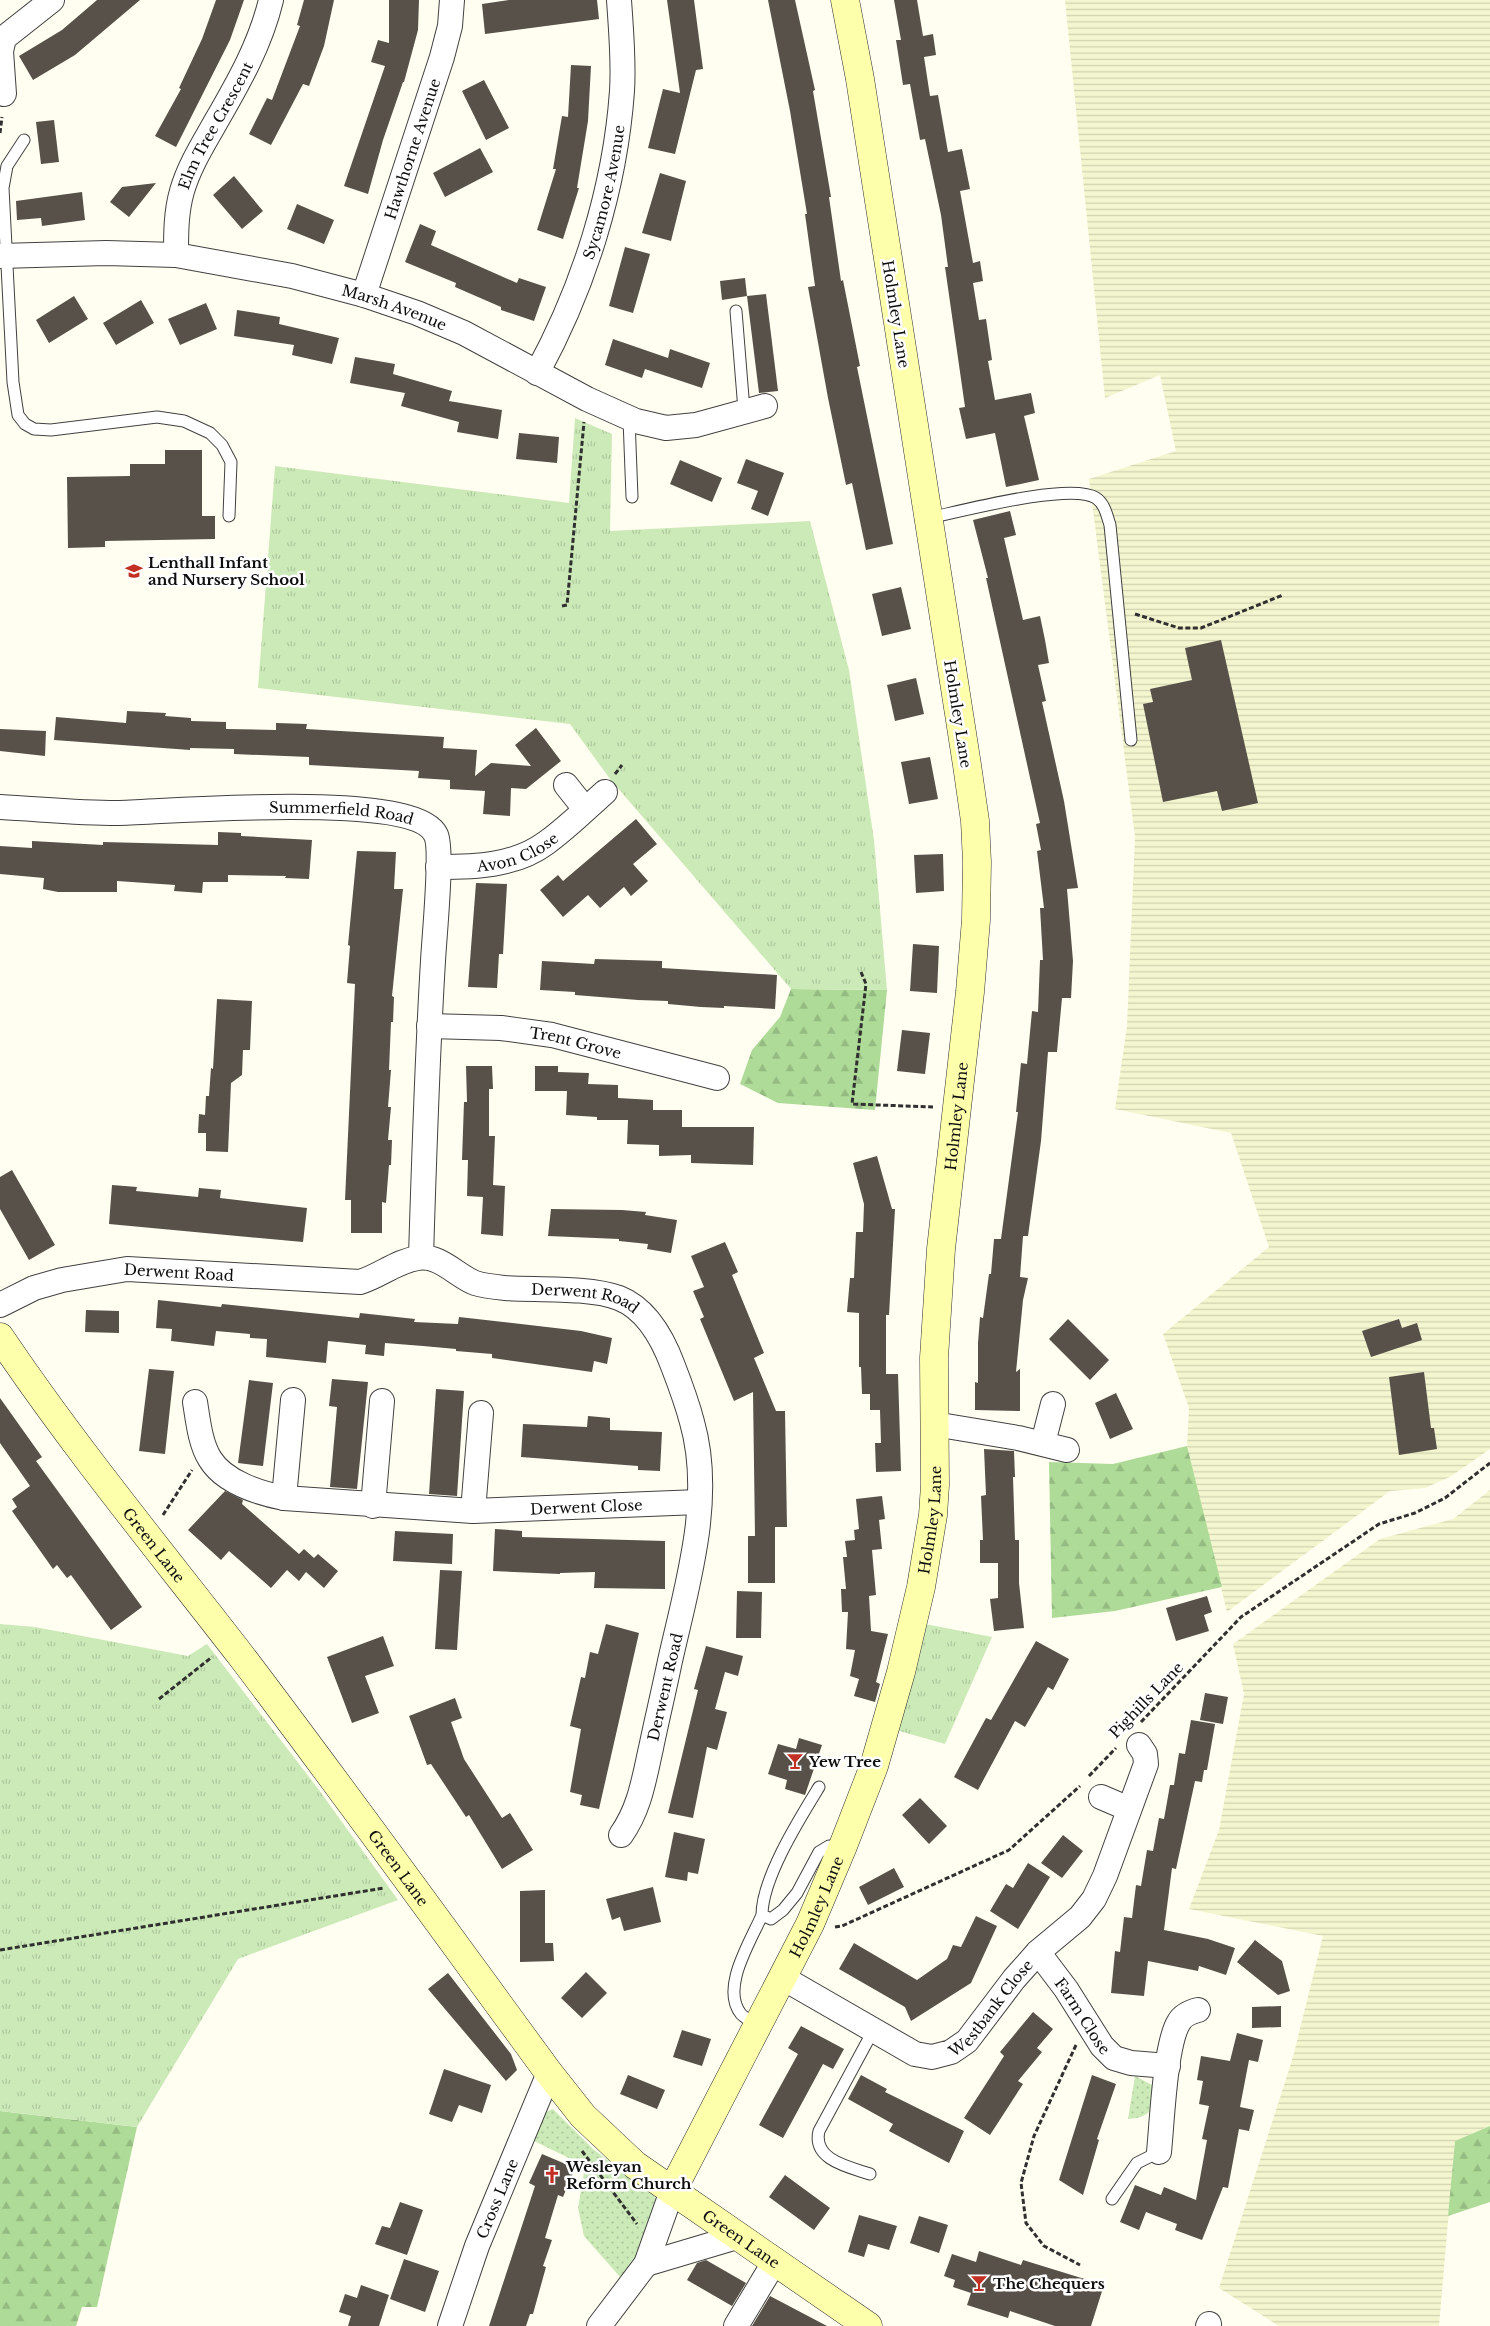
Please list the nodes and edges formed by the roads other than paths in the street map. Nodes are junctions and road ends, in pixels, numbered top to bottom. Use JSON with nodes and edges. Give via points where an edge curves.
{"nodes":[{"id":1,"x":52,"y":0,"type":"edge"},
{"id":2,"x":271,"y":0,"type":"edge"},
{"id":3,"x":452,"y":0,"type":"edge"},
{"id":4,"x":619,"y":0,"type":"edge"},
{"id":5,"x":845,"y":0,"type":"edge"},
{"id":6,"x":4,"y":94,"type":"dead end"},
{"id":7,"x":24,"y":140,"type":"dead end"},
{"id":8,"x":176,"y":255,"type":"junction"},
{"id":9,"x":2,"y":256,"type":"edge"},
{"id":10,"x":364,"y":295,"type":"junction"},
{"id":11,"x":736,"y":311,"type":"dead end"},
{"id":12,"x":537,"y":373,"type":"junction"},
{"id":13,"x":754,"y":408,"type":"joint"},
{"id":14,"x":630,"y":419,"type":"junction"},
{"id":15,"x":632,"y":498,"type":"dead end"},
{"id":16,"x":229,"y":516,"type":"dead end"},
{"id":17,"x":927,"y":518,"type":"junction"},
{"id":18,"x":1130,"y":740,"type":"dead end"},
{"id":19,"x":566,"y":784,"type":"dead end"},
{"id":20,"x":605,"y":792,"type":"dead end"},
{"id":21,"x":0,"y":807,"type":"edge"},
{"id":22,"x":585,"y":809,"type":"junction"},
{"id":23,"x":438,"y":867,"type":"junction"},
{"id":24,"x":429,"y":1026,"type":"junction"},
{"id":25,"x":718,"y":1078,"type":"dead end"},
{"id":26,"x":421,"y":1257,"type":"junction"},
{"id":27,"x":0,"y":1305,"type":"edge"},
{"id":28,"x":0,"y":1337,"type":"edge"},
{"id":29,"x":293,"y":1400,"type":"dead end"},
{"id":30,"x":382,"y":1401,"type":"dead end"},
{"id":31,"x":195,"y":1402,"type":"dead end"},
{"id":32,"x":1053,"y":1404,"type":"dead end"},
{"id":33,"x":481,"y":1413,"type":"dead end"},
{"id":34,"x":934,"y":1424,"type":"junction"},
{"id":35,"x":1043,"y":1443,"type":"junction"},
{"id":36,"x":1067,"y":1450,"type":"dead end"},
{"id":37,"x":284,"y":1498,"type":"junction"},
{"id":38,"x":699,"y":1502,"type":"junction"},
{"id":39,"x":373,"y":1506,"type":"junction"},
{"id":40,"x":473,"y":1511,"type":"junction"},
{"id":41,"x":1133,"y":1737,"type":"road end"},
{"id":42,"x":819,"y":1787,"type":"dead end"},
{"id":43,"x":1101,"y":1797,"type":"dead end"},
{"id":44,"x":1129,"y":1809,"type":"junction"},
{"id":45,"x":620,"y":1835,"type":"dead end"},
{"id":46,"x":842,"y":1846,"type":"junction"},
{"id":47,"x":762,"y":1915,"type":"junction"},
{"id":48,"x":1038,"y":1952,"type":"junction"},
{"id":49,"x":783,"y":1978,"type":"junction"},
{"id":50,"x":1198,"y":2010,"type":"dead end"},
{"id":51,"x":757,"y":2026,"type":"junction"},
{"id":52,"x":873,"y":2031,"type":"junction"},
{"id":53,"x":1168,"y":2066,"type":"junction"},
{"id":54,"x":548,"y":2073,"type":"junction"},
{"id":55,"x":1159,"y":2152,"type":"joint"},
{"id":56,"x":870,"y":2174,"type":"dead end"},
{"id":57,"x":672,"y":2191,"type":"junction"},
{"id":58,"x":1112,"y":2199,"type":"dead end"},
{"id":59,"x":740,"y":2236,"type":"junction"},
{"id":60,"x":650,"y":2255,"type":"junction"},
{"id":61,"x":775,"y":2261,"type":"junction"},
{"id":62,"x":450,"y":2326,"type":"edge"},
{"id":63,"x":599,"y":2326,"type":"edge"},
{"id":64,"x":736,"y":2326,"type":"edge"},
{"id":65,"x":868,"y":2326,"type":"edge"}],
"edges":[{"from":1,"to":6,"type":"street","via":[[4,38],[1,51]]},
{"from":2,"to":8,"type":"street","name":"Elm Tree Crescent","via":[[249,63],[191,166],[182,190],[176,216]]},
{"from":3,"to":10,"type":"street","name":"Hawthorne Avenue","via":[[450,26],[442,57]]},
{"from":4,"to":12,"type":"street","name":"Sycamore Avenue","via":[[622,90],[607,191],[574,295]]},
{"from":5,"to":17,"type":"main road","name":"Holmley Lane"},
{"from":7,"to":9,"type":"lane","via":[[7,166],[3,188]]},
{"from":8,"to":9,"type":"street","name":"Marsh Avenue"},
{"from":8,"to":10,"type":"street","name":"Marsh Avenue","via":[[292,276]]},
{"from":9,"to":16,"type":"lane","via":[[13,382],[18,415],[24,424],[34,429],[51,430],[157,418],[184,421],[210,433],[222,445],[231,462]]},
{"from":10,"to":12,"type":"street","name":"Marsh Avenue","via":[[464,333]]},
{"from":11,"to":13,"type":"lane"},
{"from":12,"to":14,"type":"street","name":"Marsh Avenue"},
{"from":13,"to":14,"type":"street","name":"Marsh Avenue","via":[[696,425],[666,428]]},
{"from":14,"to":15,"type":"lane"},
{"from":17,"to":18,"type":"lane","via":[[1054,494],[1084,493],[1104,505],[1110,525]]},
{"from":17,"to":34,"type":"main road","name":"Holmley Lane","via":[[967,765],[977,862],[970,992],[941,1249],[934,1358]]},
{"from":19,"to":22,"type":"street"},
{"from":20,"to":22,"type":"street","name":"Avon Close"},
{"from":21,"to":23,"type":"street","name":"Summerfield Road","via":[[117,812],[312,806],[372,811],[419,820],[429,827],[436,836]]},
{"from":22,"to":23,"type":"street","name":"Avon Close","via":[[545,844],[524,855],[479,866]]},
{"from":23,"to":24,"type":"street","name":"Summerfield Road"},
{"from":24,"to":25,"type":"street","name":"Trent Grove","via":[[501,1028],[552,1035]]},
{"from":24,"to":26,"type":"street","name":"Summerfield Road"},
{"from":26,"to":27,"type":"street","name":"Derwent Road","via":[[405,1260],[360,1282],[127,1269],[62,1280],[34,1288]]},
{"from":26,"to":38,"type":"street","name":"Derwent Road","via":[[436,1260],[476,1283],[497,1288],[589,1293],[618,1298],[634,1306],[655,1329],[666,1348],[693,1423],[699,1460]]},
{"from":28,"to":54,"type":"main road","name":"Green Lane","via":[[147,1539],[323,1764]]},
{"from":29,"to":37,"type":"street"},
{"from":30,"to":39,"type":"street"},
{"from":31,"to":37,"type":"street","name":"Derwent Close","via":[[202,1439],[210,1458],[220,1470],[243,1485]]},
{"from":32,"to":35,"type":"street"},
{"from":33,"to":40,"type":"street"},
{"from":34,"to":35,"type":"street"},
{"from":34,"to":46,"type":"main road","name":"Holmley Lane","via":[[933,1515],[920,1587],[901,1672],[874,1766]]},
{"from":35,"to":36,"type":"street"},
{"from":37,"to":39,"type":"street","name":"Derwent Close"},
{"from":38,"to":40,"type":"street","name":"Derwent Close"},
{"from":38,"to":45,"type":"street","name":"Derwent Road","via":[[683,1604],[638,1805]]},
{"from":39,"to":40,"type":"street","name":"Derwent Close"},
{"from":41,"to":44,"type":"street","name":"Westbank Close","via":[[1144,1754],[1146,1764]]},
{"from":42,"to":47,"type":"lane","via":[[786,1843],[762,1903]]},
{"from":43,"to":44,"type":"street"},
{"from":44,"to":48,"type":"street","name":"Westbank Close","via":[[1094,1899],[1080,1917]]},
{"from":46,"to":47,"type":"lane","via":[[829,1846],[820,1852],[784,1910],[771,1919]]},
{"from":46,"to":49,"type":"main road","name":"Holmley Lane","via":[[810,1924]]},
{"from":47,"to":51,"type":"lane","via":[[733,1982],[732,1997],[741,2014]]},
{"from":48,"to":52,"type":"street","name":"Westbank Close","via":[[967,2040],[951,2052],[932,2057],[916,2054]]},
{"from":48,"to":53,"type":"street","name":"Farm Close","via":[[1102,2046],[1114,2058]]},
{"from":49,"to":51,"type":"main road","name":"Holmley Lane"},
{"from":49,"to":52,"type":"street","name":"Westbank Close"},
{"from":50,"to":53,"type":"street","via":[[1189,2012],[1175,2029]]},
{"from":51,"to":57,"type":"main road","name":"Holmley Lane"},
{"from":52,"to":56,"type":"lane","via":[[816,2141],[822,2154]]},
{"from":53,"to":55,"type":"street"},
{"from":54,"to":57,"type":"main road","name":"Green Lane","via":[[604,2138]]},
{"from":54,"to":62,"type":"street","name":"Cross Lane","via":[[477,2246]]},
{"from":55,"to":58,"type":"lane","via":[[1137,2163]]},
{"from":57,"to":59,"type":"main road","name":"Green Lane"},
{"from":57,"to":60,"type":"street"},
{"from":59,"to":60,"type":"street"},
{"from":59,"to":61,"type":"main road","name":"Green Lane"},
{"from":60,"to":63,"type":"street"},
{"from":61,"to":64,"type":"street"},
{"from":61,"to":65,"type":"main road","name":"Green Lane"}]}
